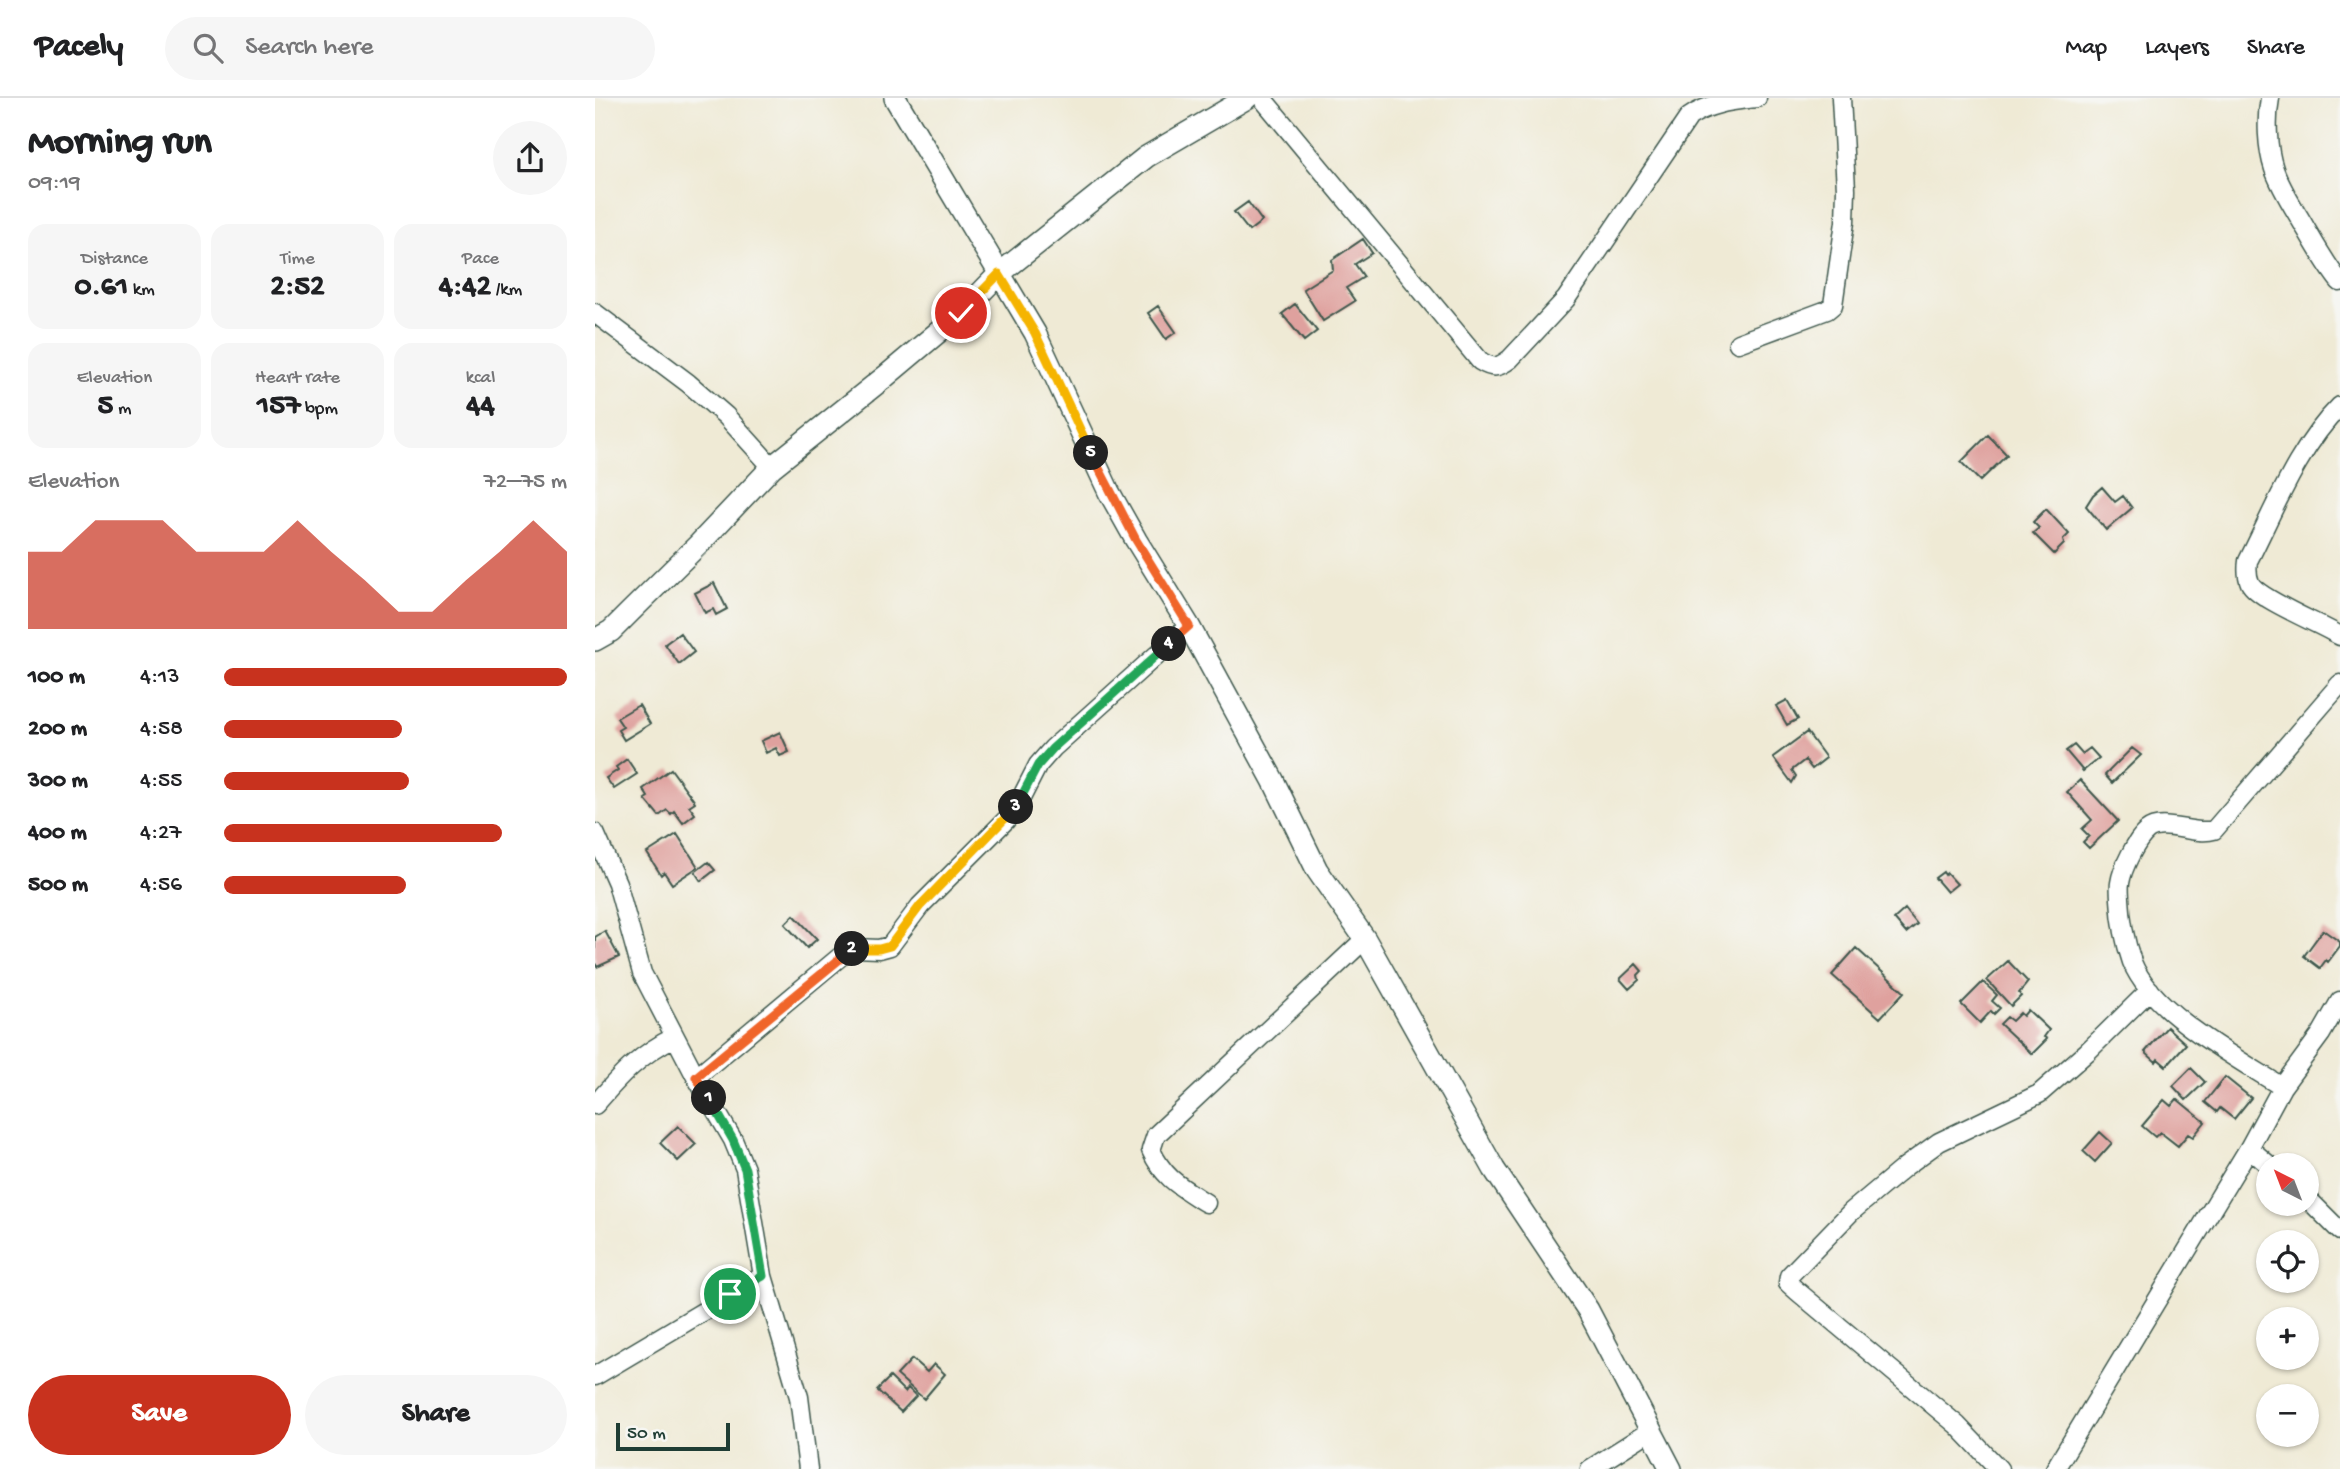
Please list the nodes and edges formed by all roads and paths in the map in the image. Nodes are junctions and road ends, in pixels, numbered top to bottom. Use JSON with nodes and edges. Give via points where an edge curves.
{"nodes":[{"id":1,"x":895,"y":98,"type":"edge"},
{"id":2,"x":1247,"y":98,"type":"edge"},
{"id":3,"x":1262,"y":98,"type":"edge"},
{"id":4,"x":1757,"y":98,"type":"edge"},
{"id":5,"x":1841,"y":98,"type":"edge"},
{"id":6,"x":2270,"y":98,"type":"edge"},
{"id":7,"x":999,"y":274,"type":"junction"},
{"id":8,"x":2340,"y":282,"type":"edge"},
{"id":9,"x":595,"y":313,"type":"edge"},
{"id":10,"x":1738,"y":343,"type":"dead end"},
{"id":11,"x":2340,"y":406,"type":"edge"},
{"id":12,"x":772,"y":467,"type":"junction"},
{"id":13,"x":1189,"y":626,"type":"junction"},
{"id":14,"x":2340,"y":636,"type":"edge"},
{"id":15,"x":595,"y":640,"type":"edge"},
{"id":16,"x":2340,"y":684,"type":"edge"},
{"id":17,"x":595,"y":833,"type":"edge"},
{"id":18,"x":1365,"y":939,"type":"junction"},
{"id":19,"x":2150,"y":990,"type":"junction"},
{"id":20,"x":2340,"y":1001,"type":"edge"},
{"id":21,"x":675,"y":1037,"type":"junction"},
{"id":22,"x":696,"y":1077,"type":"junction"},
{"id":23,"x":2282,"y":1087,"type":"junction"},
{"id":24,"x":595,"y":1105,"type":"edge"},
{"id":25,"x":2249,"y":1147,"type":"junction"},
{"id":26,"x":2256,"y":1153,"type":"edge"},
{"id":27,"x":1206,"y":1203,"type":"dead end"},
{"id":28,"x":2319,"y":1210,"type":"edge"},
{"id":29,"x":2340,"y":1231,"type":"edge"},
{"id":30,"x":763,"y":1276,"type":"junction"},
{"id":31,"x":595,"y":1376,"type":"edge"},
{"id":32,"x":1650,"y":1432,"type":"junction"},
{"id":33,"x":808,"y":1469,"type":"edge"},
{"id":34,"x":1590,"y":1469,"type":"edge"},
{"id":35,"x":1671,"y":1469,"type":"edge"},
{"id":36,"x":1999,"y":1469,"type":"edge"},
{"id":37,"x":2055,"y":1469,"type":"edge"}],
"edges":[{"from":1,"to":7,"type":"street"},
{"from":2,"to":7,"type":"street","via":[[1146,157]]},
{"from":3,"to":4,"type":"street","via":[[1481,361],[1499,367],[1566,299],[1689,117],[1719,103]]},
{"from":5,"to":10,"type":"street","via":[[1846,189],[1836,298],[1827,310]]},
{"from":6,"to":8,"type":"street","via":[[2273,168]]},
{"from":7,"to":12,"type":"street","via":[[961,313]]},
{"from":7,"to":13,"type":"street","via":[[1035,333],[1109,492]]},
{"from":9,"to":12,"type":"street","via":[[717,408]]},
{"from":11,"to":14,"type":"street","via":[[2304,452],[2247,569],[2251,584],[2262,596]]},
{"from":12,"to":15,"type":"street","via":[[621,621]]},
{"from":13,"to":18,"type":"street","via":[[1317,870]]},
{"from":13,"to":22,"type":"street","via":[[1053,748],[1006,820],[920,906],[890,946],[847,951]]},
{"from":16,"to":19,"type":"street","via":[[2214,830],[2160,826],[2147,830],[2129,858],[2120,883],[2121,920],[2133,963]]},
{"from":17,"to":21,"type":"street","via":[[617,883],[642,973]]},
{"from":18,"to":27,"type":"street","via":[[1156,1135],[1151,1150],[1159,1169]]},
{"from":18,"to":32,"type":"street","via":[[1494,1168],[1588,1310]]},
{"from":19,"to":23,"type":"street","via":[[2196,1031]]},
{"from":19,"to":36,"type":"street","via":[[2039,1094],[1939,1142],[1906,1166],[1789,1276],[1797,1291],[1957,1425]]},
{"from":20,"to":23,"type":"street"},
{"from":21,"to":22,"type":"street"},
{"from":21,"to":24,"type":"street","via":[[638,1059]]},
{"from":22,"to":30,"type":"street","via":[[745,1169]]},
{"from":23,"to":25,"type":"street"},
{"from":25,"to":26,"type":"street"},
{"from":25,"to":37,"type":"street"},
{"from":28,"to":29,"type":"street"},
{"from":30,"to":31,"type":"street"},
{"from":30,"to":33,"type":"street","via":[[799,1397]]},
{"from":32,"to":34,"type":"street"},
{"from":32,"to":35,"type":"street"}]}
